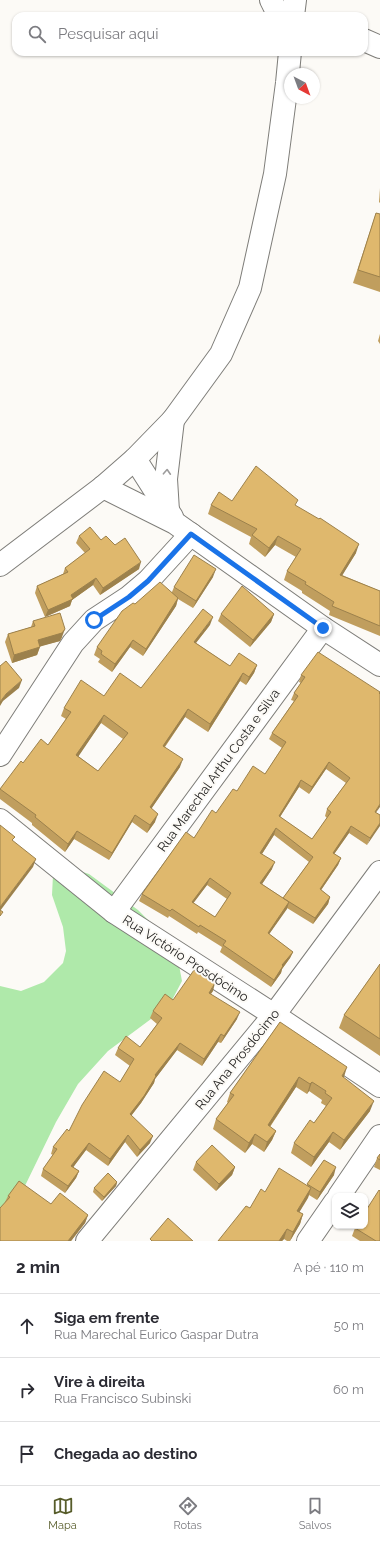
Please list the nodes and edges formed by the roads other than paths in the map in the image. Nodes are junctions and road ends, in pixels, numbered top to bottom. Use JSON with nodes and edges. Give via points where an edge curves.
{"nodes":[{"id":1,"x":271,"y":0,"type":"edge"},
{"id":2,"x":295,"y":0,"type":"edge"},
{"id":3,"x":278,"y":12,"type":"edge"},
{"id":4,"x":294,"y":12,"type":"edge"},
{"id":5,"x":368,"y":42,"type":"edge"},
{"id":6,"x":380,"y":47,"type":"edge"},
{"id":7,"x":290,"y":56,"type":"edge"},
{"id":8,"x":173,"y":420,"type":"junction"},
{"id":9,"x":135,"y":459,"type":"junction"},
{"id":10,"x":103,"y":487,"type":"junction"},
{"id":11,"x":178,"y":523,"type":"junction"},
{"id":12,"x":0,"y":565,"type":"edge"},
{"id":13,"x":323,"y":628,"type":"junction"},
{"id":14,"x":380,"y":665,"type":"edge"},
{"id":15,"x":0,"y":755,"type":"edge"},
{"id":16,"x":0,"y":820,"type":"edge"},
{"id":17,"x":380,"y":872,"type":"edge"},
{"id":18,"x":114,"y":912,"type":"junction"},
{"id":19,"x":274,"y":1015,"type":"junction"},
{"id":20,"x":380,"y":1086,"type":"edge"},
{"id":21,"x":380,"y":1136,"type":"edge"},
{"id":22,"x":341,"y":1193,"type":"edge"},
{"id":23,"x":332,"y":1206,"type":"edge"},
{"id":24,"x":87,"y":1241,"type":"edge"},
{"id":25,"x":308,"y":1241,"type":"edge"}],
"edges":[{"from":1,"to":3,"type":"main road"},
{"from":2,"to":4,"type":"main road"},
{"from":5,"to":6,"type":"main road"},
{"from":7,"to":8,"type":"main road","via":[[275,174],[250,288],[221,354]]},
{"from":8,"to":9,"type":"main road"},
{"from":11,"to":8,"type":"main road","one_way":true,"via":[[166,479]]},
{"from":9,"to":10,"type":"main road"},
{"from":9,"to":11,"type":"main road"},
{"from":10,"to":11,"type":"main road"},
{"from":10,"to":12,"type":"main road"},
{"from":11,"to":13,"type":"main road"},
{"from":11,"to":15,"type":"main road","via":[[148,581],[94,620],[73,643]]},
{"from":13,"to":14,"type":"main road"},
{"from":13,"to":18,"type":"main road","name":"Rua Marechal Arthu Costa e Silva"},
{"from":16,"to":18,"type":"main road","name":"Rua Victório Prosdócimo"},
{"from":17,"to":19,"type":"main road","name":"Rua Ana Prosdócimo"},
{"from":18,"to":19,"type":"main road","name":"Rua Victório Prosdócimo"},
{"from":19,"to":20,"type":"main road","name":"Rua Victório Prosdócimo"},
{"from":19,"to":24,"type":"main road","name":"Rua Ana Prosdócimo"},
{"from":21,"to":22,"type":"main road"},
{"from":23,"to":25,"type":"main road"}]}
